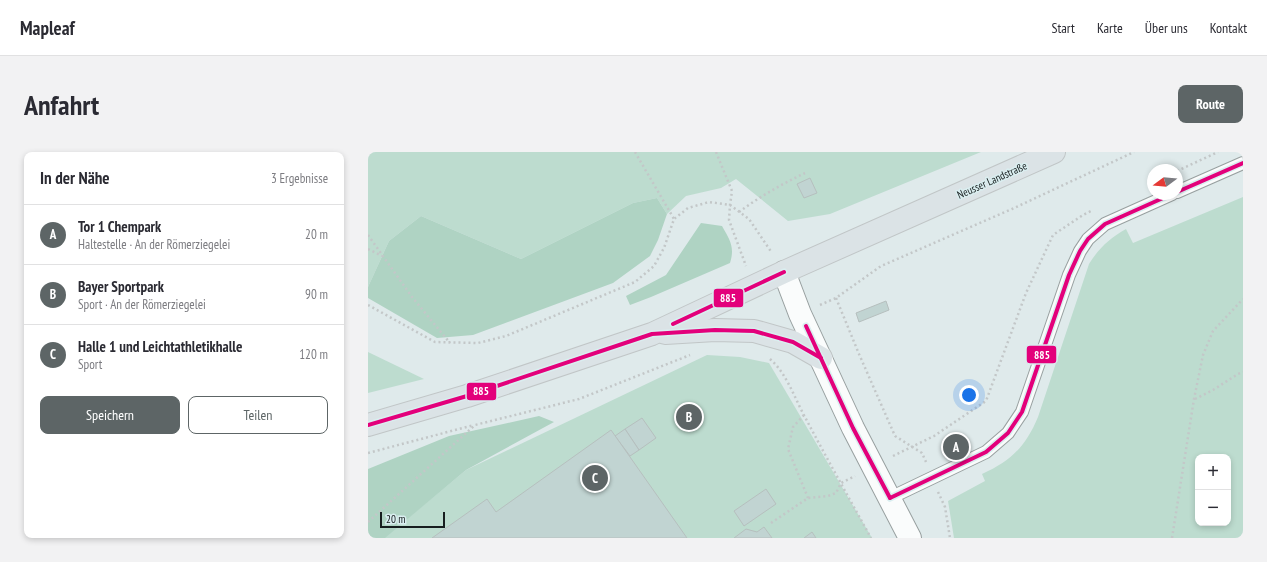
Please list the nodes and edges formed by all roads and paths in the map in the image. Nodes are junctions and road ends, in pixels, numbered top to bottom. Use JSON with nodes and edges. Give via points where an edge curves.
{"nodes":[{"id":1,"x":635,"y":152,"type":"edge"},
{"id":2,"x":716,"y":152,"type":"edge"},
{"id":3,"x":1054,"y":152,"type":"edge"},
{"id":4,"x":1134,"y":152,"type":"edge"},
{"id":5,"x":1218,"y":152,"type":"edge"},
{"id":6,"x":1243,"y":163,"type":"edge"},
{"id":7,"x":1183,"y":168,"type":"edge"},
{"id":8,"x":805,"y":173,"type":"dead end"},
{"id":9,"x":1183,"y":189,"type":"edge"},
{"id":10,"x":1159,"y":200,"type":"edge"},
{"id":11,"x":730,"y":206,"type":"junction"},
{"id":12,"x":1097,"y":208,"type":"dead end"},
{"id":13,"x":738,"y":212,"type":"junction"},
{"id":14,"x":674,"y":220,"type":"junction"},
{"id":15,"x":368,"y":235,"type":"edge"},
{"id":16,"x":368,"y":249,"type":"edge"},
{"id":17,"x":383,"y":257,"type":"junction"},
{"id":18,"x":784,"y":272,"type":"junction"},
{"id":19,"x":836,"y":298,"type":"junction"},
{"id":20,"x":1243,"y":299,"type":"edge"},
{"id":21,"x":368,"y":305,"type":"edge"},
{"id":22,"x":800,"y":314,"type":"junction"},
{"id":23,"x":652,"y":334,"type":"junction"},
{"id":24,"x":450,"y":343,"type":"junction"},
{"id":25,"x":693,"y":354,"type":"dead end"},
{"id":26,"x":763,"y":356,"type":"dead end"},
{"id":27,"x":821,"y":358,"type":"junction"},
{"id":28,"x":1243,"y":372,"type":"edge"},
{"id":29,"x":1194,"y":399,"type":"junction"},
{"id":30,"x":804,"y":415,"type":"junction"},
{"id":31,"x":368,"y":425,"type":"edge"},
{"id":32,"x":475,"y":425,"type":"junction"},
{"id":33,"x":912,"y":446,"type":"junction"},
{"id":34,"x":368,"y":453,"type":"edge"},
{"id":35,"x":873,"y":466,"type":"junction"},
{"id":36,"x":932,"y":478,"type":"junction"},
{"id":37,"x":841,"y":484,"type":"junction"},
{"id":38,"x":808,"y":498,"type":"junction"},
{"id":39,"x":890,"y":498,"type":"junction"},
{"id":40,"x":368,"y":522,"type":"edge"},
{"id":41,"x":771,"y":523,"type":"dead end"},
{"id":42,"x":871,"y":538,"type":"edge"},
{"id":43,"x":910,"y":538,"type":"edge"},
{"id":44,"x":950,"y":538,"type":"edge"},
{"id":45,"x":1172,"y":538,"type":"edge"}],
"edges":[{"from":1,"to":14,"type":"path"},
{"from":2,"to":11,"type":"path","via":[[732,191]]},
{"from":3,"to":18,"type":"main road","name":"Neusser Landstraße"},
{"from":4,"to":19,"type":"path","via":[[881,266]]},
{"from":5,"to":7,"type":"path"},
{"from":6,"to":9,"type":"lane"},
{"from":8,"to":13,"type":"path"},
{"from":10,"to":36,"type":"lane","via":[[1105,224],[1088,239],[1080,251],[1069,275],[1022,412],[1008,433],[986,452]]},
{"from":11,"to":13,"type":"path"},
{"from":11,"to":14,"type":"path","via":[[709,202],[688,208]]},
{"from":12,"to":33,"type":"path","via":[[1053,235],[1026,293],[986,401],[934,436]]},
{"from":13,"to":18,"type":"path","via":[[753,224]]},
{"from":14,"to":24,"type":"path","via":[[654,266],[635,282],[506,336],[478,343]]},
{"from":15,"to":17,"type":"path"},
{"from":16,"to":17,"type":"path"},
{"from":17,"to":24,"type":"path"},
{"from":18,"to":22,"type":"street"},
{"from":18,"to":23,"type":"main road","name":"Neusser Landstraße"},
{"from":19,"to":22,"type":"path"},
{"from":19,"to":33,"type":"path","via":[[895,436]]},
{"from":20,"to":29,"type":"path","via":[[1213,331],[1203,355]]},
{"from":21,"to":24,"type":"path","via":[[435,342]]},
{"from":22,"to":27,"type":"street"},
{"from":23,"to":27,"type":"main road","via":[[715,330],[754,331],[793,342]]},
{"from":23,"to":31,"type":"main road"},
{"from":25,"to":32,"type":"path","via":[[579,399]]},
{"from":26,"to":30,"type":"path","via":[[778,366]]},
{"from":27,"to":35,"type":"street"},
{"from":28,"to":29,"type":"path"},
{"from":29,"to":45,"type":"path"},
{"from":30,"to":37,"type":"path"},
{"from":30,"to":38,"type":"path","via":[[793,427],[788,449]]},
{"from":32,"to":34,"type":"path"},
{"from":32,"to":40,"type":"path"},
{"from":33,"to":35,"type":"path"},
{"from":33,"to":36,"type":"path","via":[[922,453]]},
{"from":35,"to":37,"type":"path"},
{"from":35,"to":39,"type":"street"},
{"from":36,"to":39,"type":"lane"},
{"from":36,"to":44,"type":"path","via":[[945,507]]},
{"from":37,"to":38,"type":"path","via":[[836,493]]},
{"from":37,"to":42,"type":"path"},
{"from":38,"to":41,"type":"path"},
{"from":39,"to":43,"type":"street"}]}
